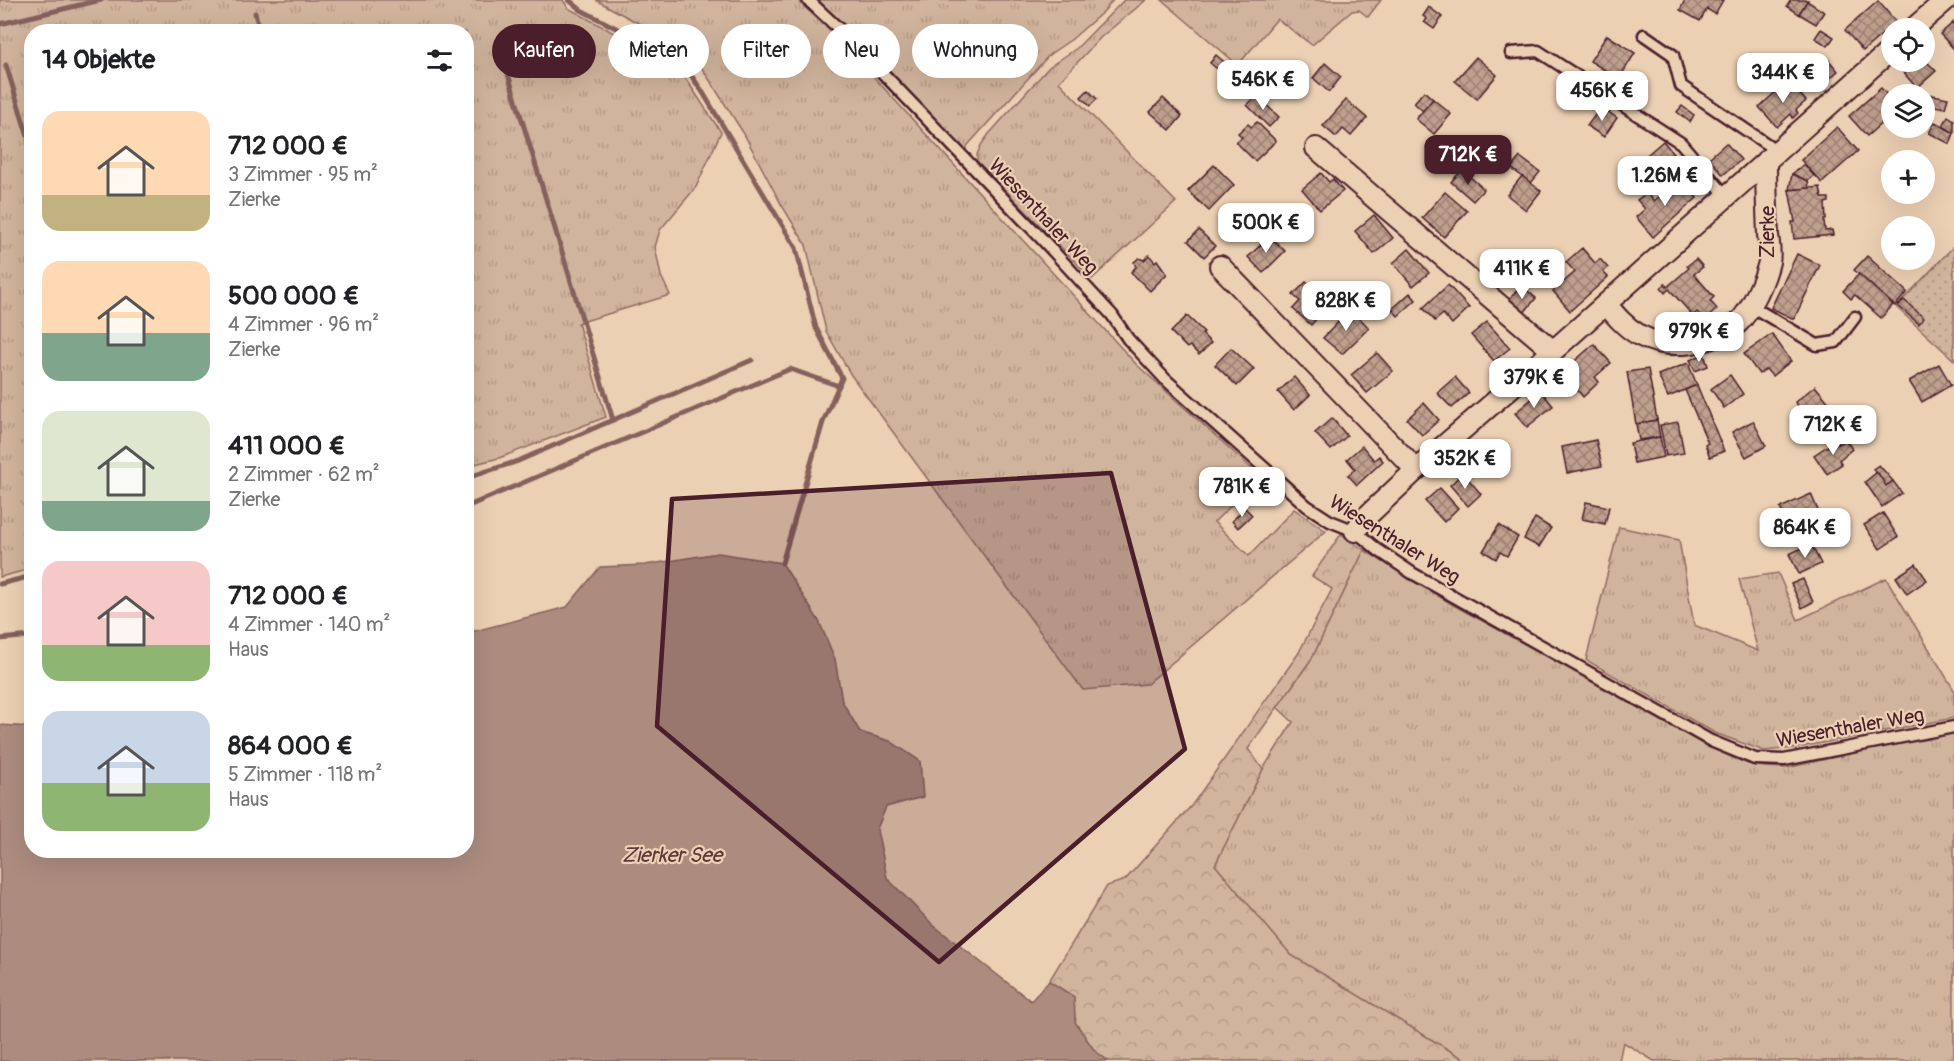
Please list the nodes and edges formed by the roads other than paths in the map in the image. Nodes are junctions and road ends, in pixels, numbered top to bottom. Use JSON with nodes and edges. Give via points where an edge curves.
{"nodes":[{"id":1,"x":808,"y":0,"type":"edge"},
{"id":2,"x":1946,"y":0,"type":"edge"},
{"id":3,"x":1925,"y":18,"type":"edge"},
{"id":4,"x":1644,"y":35,"type":"dead end"},
{"id":5,"x":1511,"y":53,"type":"dead end"},
{"id":6,"x":1881,"y":59,"type":"edge"},
{"id":7,"x":1316,"y":148,"type":"dead end"},
{"id":8,"x":1771,"y":156,"type":"junction"},
{"id":9,"x":1726,"y":196,"type":"junction"},
{"id":10,"x":1220,"y":266,"type":"dead end"},
{"id":11,"x":1606,"y":304,"type":"junction"},
{"id":12,"x":1751,"y":306,"type":"junction"},
{"id":13,"x":1855,"y":318,"type":"dead end"},
{"id":14,"x":1553,"y":351,"type":"junction"},
{"id":15,"x":1416,"y":470,"type":"junction"},
{"id":16,"x":1355,"y":531,"type":"junction"},
{"id":17,"x":1954,"y":728,"type":"edge"}],
"edges":[{"from":1,"to":16,"type":"lane","name":"Wiesenthaler Weg","via":[[1049,247],[1165,379],[1307,506]]},
{"from":2,"to":3,"type":"street"},
{"from":4,"to":8,"type":"lane","via":[[1673,55],[1681,86]]},
{"from":5,"to":9,"type":"lane","via":[[1538,51],[1681,143]]},
{"from":6,"to":8,"type":"street","name":"Zierke"},
{"from":7,"to":14,"type":"street"},
{"from":8,"to":9,"type":"street","name":"Zierke"},
{"from":8,"to":12,"type":"street","name":"Zierke","via":[[1769,261]]},
{"from":9,"to":11,"type":"street","name":"Zierke"},
{"from":10,"to":15,"type":"street"},
{"from":11,"to":12,"type":"street","name":"Zierke","via":[[1620,321],[1642,337],[1692,344],[1720,335],[1738,323]]},
{"from":11,"to":14,"type":"street","name":"Zierke"},
{"from":12,"to":13,"type":"lane","via":[[1817,345],[1836,342]]},
{"from":14,"to":15,"type":"street","name":"Zierke"},
{"from":15,"to":16,"type":"street","name":"Zierke"},
{"from":16,"to":17,"type":"lane","name":"Wiesenthaler Weg","via":[[1412,573],[1471,607],[1710,741],[1755,759],[1784,760]]}]}
